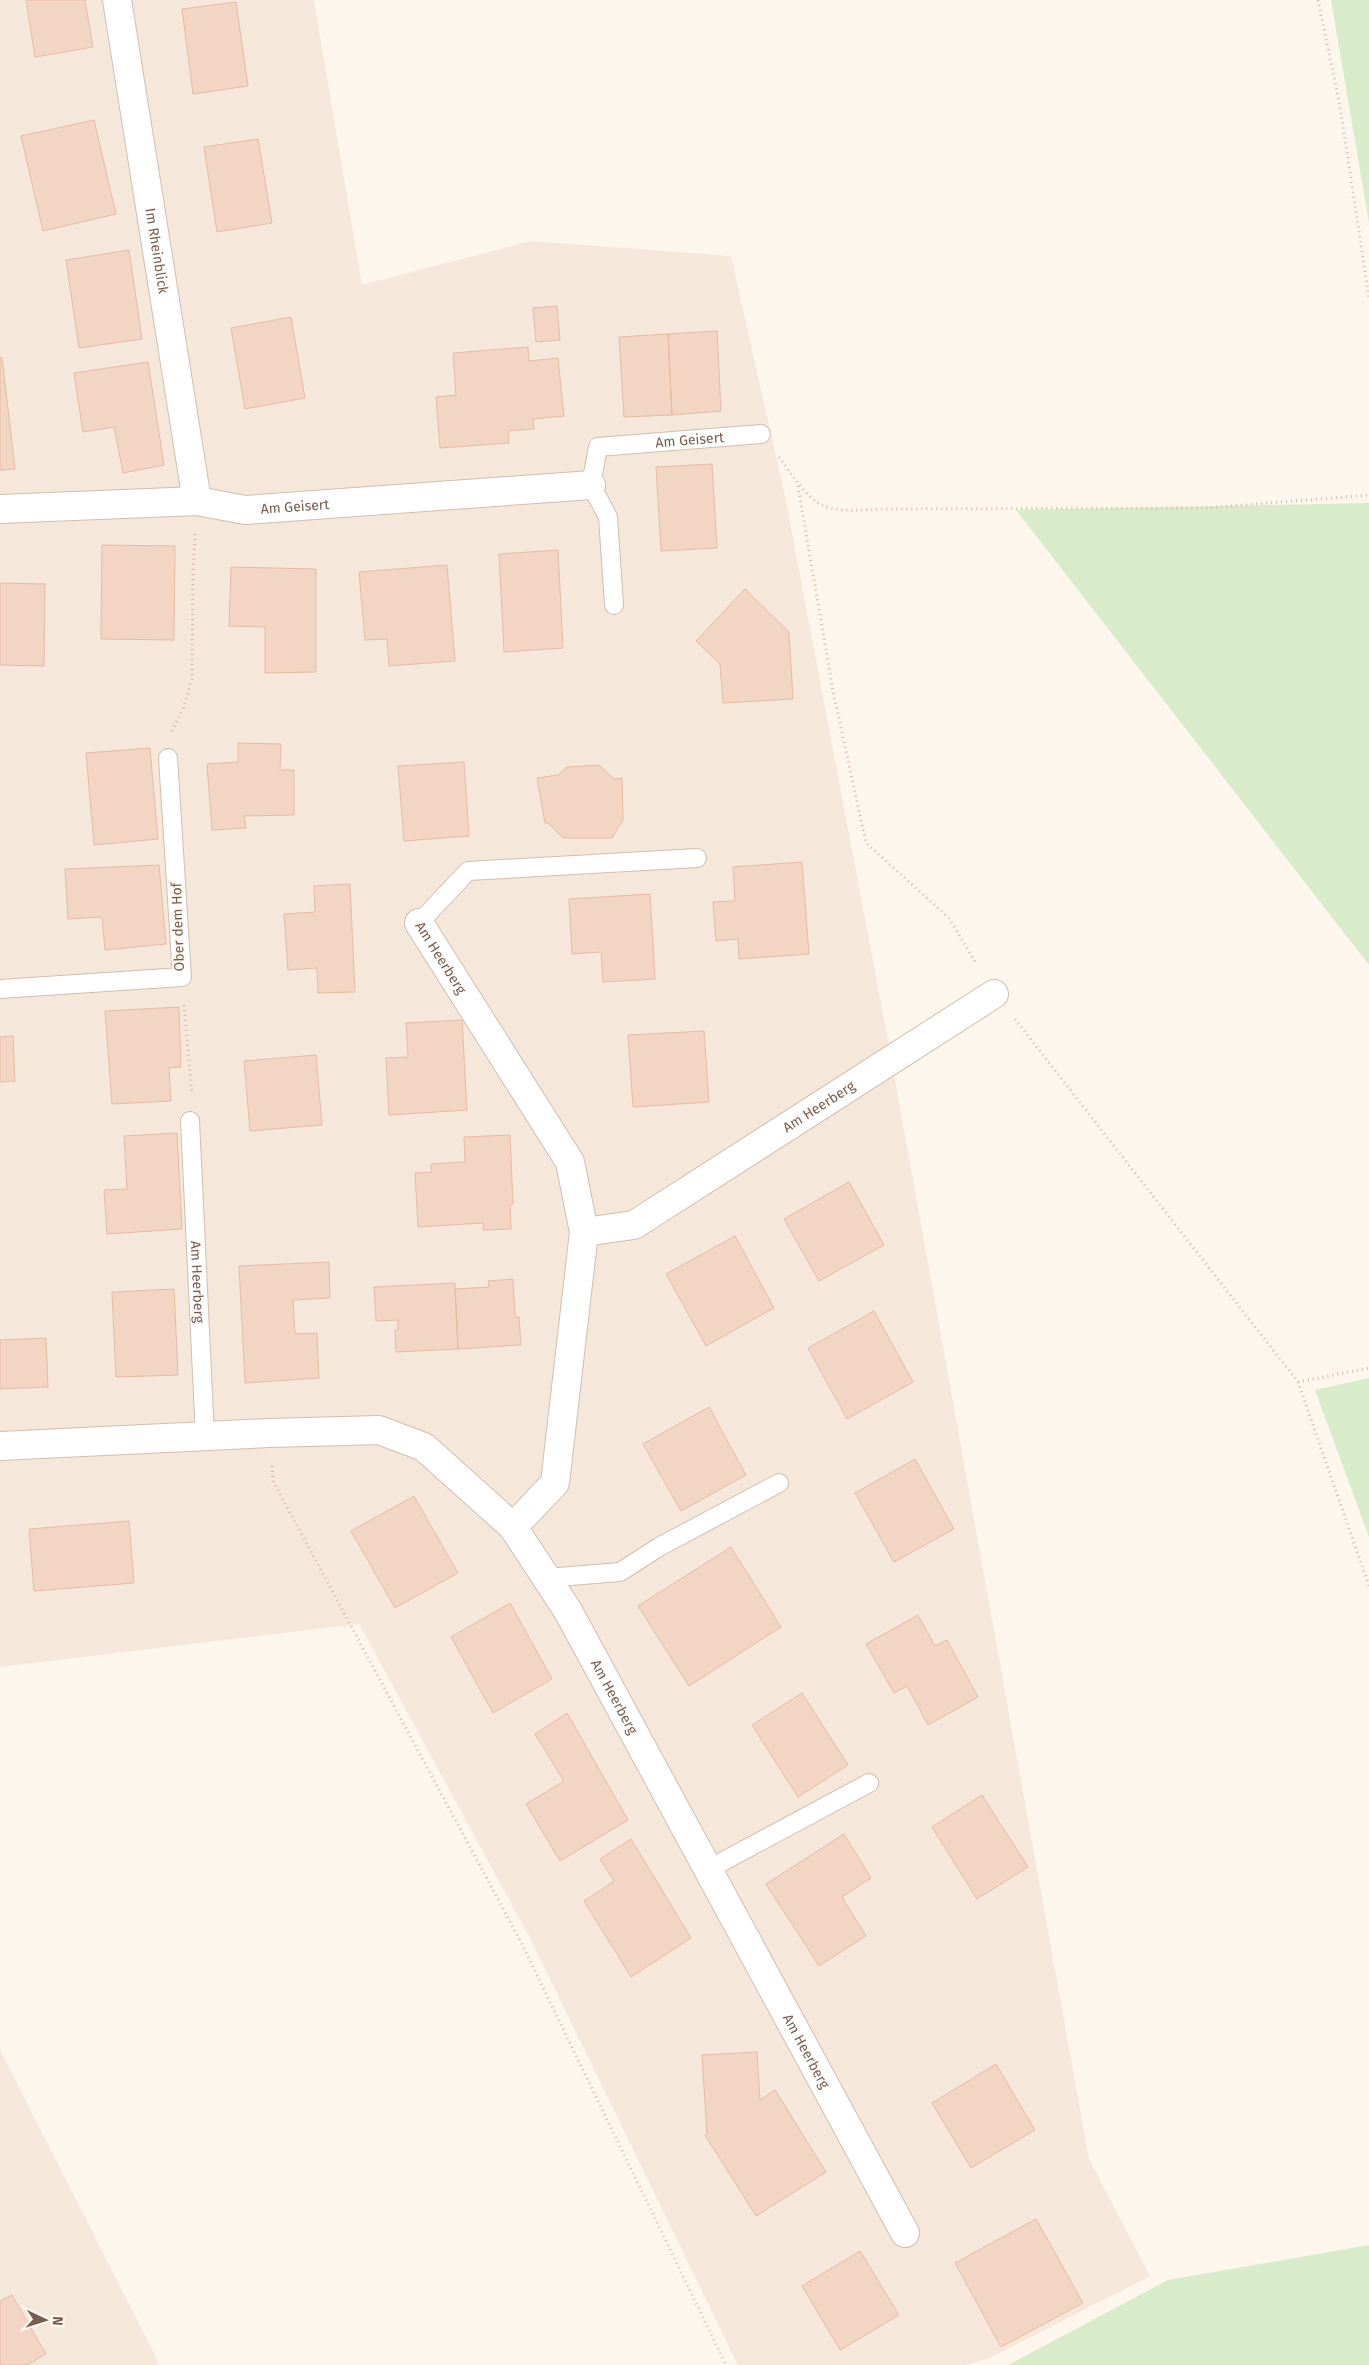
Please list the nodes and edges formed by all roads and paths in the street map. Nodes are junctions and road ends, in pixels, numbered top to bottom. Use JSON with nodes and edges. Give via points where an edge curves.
{"nodes":[{"id":1,"x":117,"y":0,"type":"edge"},
{"id":2,"x":1318,"y":0,"type":"edge"},
{"id":3,"x":1369,"y":298,"type":"edge"},
{"id":4,"x":761,"y":434,"type":"joint"},
{"id":5,"x":591,"y":485,"type":"junction"},
{"id":6,"x":798,"y":486,"type":"junction"},
{"id":7,"x":1369,"y":495,"type":"edge"},
{"id":8,"x":197,"y":501,"type":"junction"},
{"id":9,"x":0,"y":509,"type":"edge"},
{"id":10,"x":614,"y":605,"type":"dead end"},
{"id":11,"x":168,"y":758,"type":"joint"},
{"id":12,"x":697,"y":858,"type":"dead end"},
{"id":13,"x":419,"y":923,"type":"joint"},
{"id":14,"x":182,"y":977,"type":"junction"},
{"id":15,"x":0,"y":989,"type":"edge"},
{"id":16,"x":994,"y":994,"type":"junction"},
{"id":17,"x":190,"y":1121,"type":"joint"},
{"id":18,"x":584,"y":1232,"type":"junction"},
{"id":19,"x":1369,"y":1368,"type":"edge"},
{"id":20,"x":1298,"y":1382,"type":"junction"},
{"id":21,"x":270,"y":1433,"type":"junction"},
{"id":22,"x":206,"y":1437,"type":"junction"},
{"id":23,"x":0,"y":1446,"type":"edge"},
{"id":24,"x":779,"y":1483,"type":"dead end"},
{"id":25,"x":513,"y":1527,"type":"junction"},
{"id":26,"x":546,"y":1578,"type":"junction"},
{"id":27,"x":1369,"y":1586,"type":"edge"},
{"id":28,"x":869,"y":1783,"type":"dead end"},
{"id":29,"x":707,"y":1870,"type":"junction"},
{"id":30,"x":905,"y":2232,"type":"dead end"},
{"id":31,"x":726,"y":2365,"type":"edge"}],
"edges":[{"from":1,"to":8,"type":"street","name":"Im Rheinblick"},
{"from":2,"to":3,"type":"path","via":[[1340,106]]},
{"from":4,"to":5,"type":"lane","name":"Am Geisert","via":[[598,447]]},
{"from":4,"to":6,"type":"path"},
{"from":5,"to":8,"type":"street","name":"Am Geisert","via":[[245,510]]},
{"from":5,"to":10,"type":"lane","via":[[608,517]]},
{"from":6,"to":7,"type":"path","via":[[813,501],[833,509],[850,511],[1207,508]]},
{"from":6,"to":16,"type":"path","via":[[833,691],[866,843],[949,918]]},
{"from":8,"to":9,"type":"street","name":"Am Geisert"},
{"from":8,"to":11,"type":"path","via":[[192,679],[183,709],[171,732]]},
{"from":11,"to":14,"type":"lane","name":"Ober dem Hof"},
{"from":12,"to":13,"type":"lane","name":"Am Heerberg","via":[[468,871]]},
{"from":13,"to":18,"type":"street","name":"Am Heerberg","via":[[570,1162]]},
{"from":14,"to":15,"type":"lane","name":"Ober dem Hof"},
{"from":14,"to":17,"type":"path","via":[[192,1097]]},
{"from":16,"to":18,"type":"street","name":"Am Heerberg","via":[[634,1225]]},
{"from":16,"to":20,"type":"path"},
{"from":17,"to":22,"type":"lane","name":"Am Heerberg"},
{"from":18,"to":25,"type":"street","name":"Am Heerberg","via":[[555,1483]]},
{"from":19,"to":20,"type":"path"},
{"from":20,"to":27,"type":"path"},
{"from":21,"to":22,"type":"street","name":"Am Heerberg"},
{"from":21,"to":25,"type":"street","name":"Am Heerberg","via":[[379,1430],[424,1448]]},
{"from":21,"to":31,"type":"path","via":[[273,1481],[521,1942]]},
{"from":22,"to":23,"type":"street","name":"Am Heerberg"},
{"from":24,"to":26,"type":"lane","via":[[659,1547],[620,1572]]},
{"from":25,"to":26,"type":"street","name":"Am Heerberg"},
{"from":26,"to":29,"type":"street","name":"Am Heerberg","via":[[568,1611]]},
{"from":28,"to":29,"type":"lane"},
{"from":29,"to":30,"type":"street","name":"Am Heerberg"}]}
